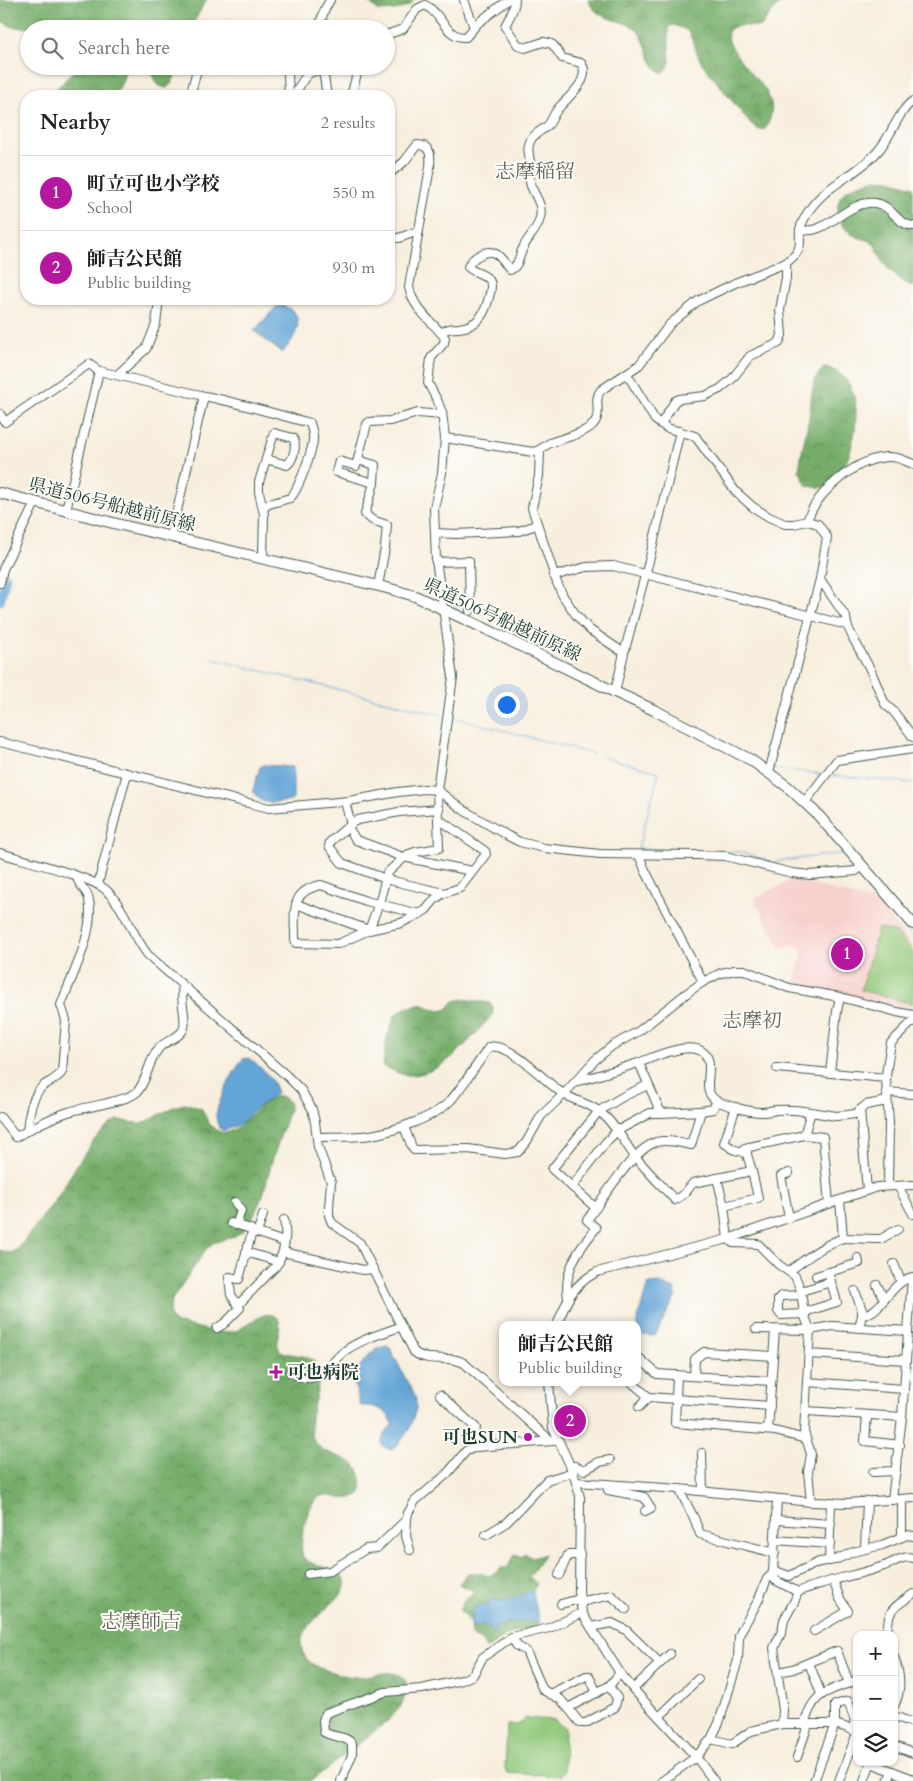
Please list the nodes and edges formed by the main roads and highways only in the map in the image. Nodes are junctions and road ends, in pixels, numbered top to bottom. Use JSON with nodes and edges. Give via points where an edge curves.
{"nodes":[{"id":1,"x":0,"y":493,"type":"edge"},
{"id":2,"x":912,"y":920,"type":"edge"}],
"edges":[{"from":1,"to":2,"type":"main road","name":"県道506号船越前原線","via":[[416,596],[536,652],[770,769],[837,835]]}]}
